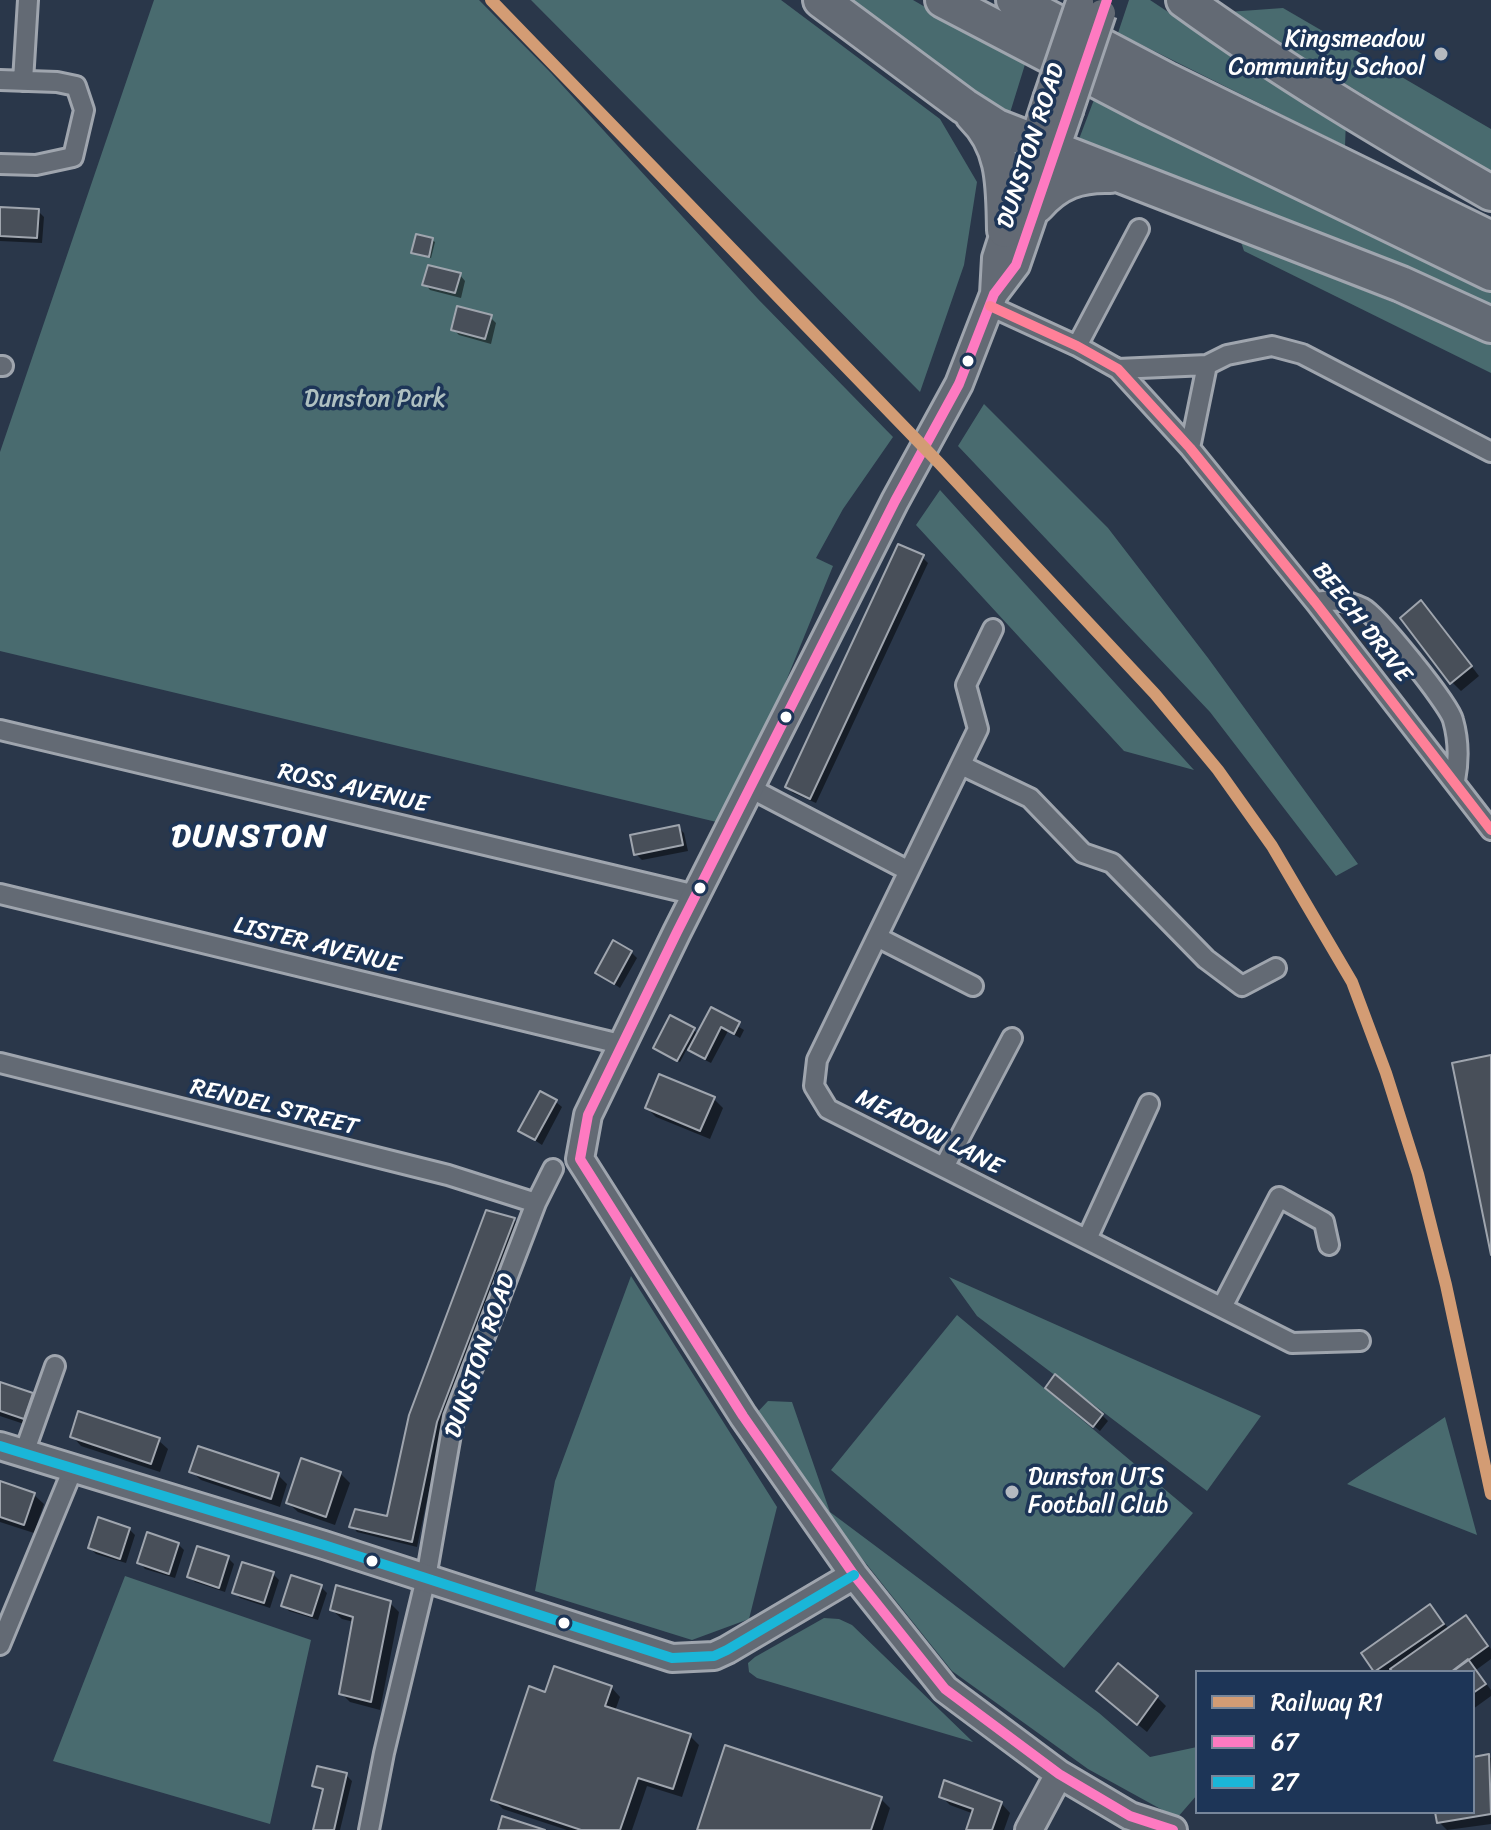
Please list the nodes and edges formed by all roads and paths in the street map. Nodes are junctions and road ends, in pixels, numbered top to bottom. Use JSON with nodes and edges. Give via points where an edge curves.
{"nodes":[{"id":1,"x":28,"y":0,"type":"edge"},
{"id":2,"x":821,"y":0,"type":"edge"},
{"id":3,"x":943,"y":0,"type":"edge"},
{"id":4,"x":1014,"y":0,"type":"edge"},
{"id":5,"x":1184,"y":0,"type":"edge"},
{"id":6,"x":1092,"y":4,"type":"edge"},
{"id":7,"x":0,"y":80,"type":"edge"},
{"id":8,"x":23,"y":81,"type":"junction"},
{"id":9,"x":964,"y":106,"type":"junction"},
{"id":10,"x":1044,"y":147,"type":"junction"},
{"id":11,"x":0,"y":164,"type":"edge"},
{"id":12,"x":1122,"y":176,"type":"junction"},
{"id":13,"x":1491,"y":193,"type":"edge"},
{"id":14,"x":1037,"y":205,"type":"junction"},
{"id":15,"x":1139,"y":229,"type":"dead end"},
{"id":16,"x":1005,"y":230,"type":"junction"},
{"id":17,"x":1491,"y":239,"type":"edge"},
{"id":18,"x":1491,"y":273,"type":"edge"},
{"id":19,"x":992,"y":300,"type":"junction"},
{"id":20,"x":1491,"y":325,"type":"edge"},
{"id":21,"x":1077,"y":346,"type":"junction"},
{"id":22,"x":1207,"y":365,"type":"junction"},
{"id":23,"x":1118,"y":369,"type":"junction"},
{"id":24,"x":1190,"y":448,"type":"junction"},
{"id":25,"x":1491,"y":452,"type":"edge"},
{"id":26,"x":1315,"y":602,"type":"junction"},
{"id":27,"x":993,"y":629,"type":"dead end"},
{"id":28,"x":0,"y":730,"type":"edge"},
{"id":29,"x":961,"y":765,"type":"junction"},
{"id":30,"x":1455,"y":781,"type":"junction"},
{"id":31,"x":750,"y":788,"type":"junction"},
{"id":32,"x":1491,"y":830,"type":"edge"},
{"id":33,"x":909,"y":871,"type":"junction"},
{"id":34,"x":0,"y":894,"type":"edge"},
{"id":35,"x":696,"y":895,"type":"junction"},
{"id":36,"x":877,"y":937,"type":"junction"},
{"id":37,"x":1276,"y":968,"type":"dead end"},
{"id":38,"x":973,"y":986,"type":"dead end"},
{"id":39,"x":1012,"y":1038,"type":"dead end"},
{"id":40,"x":624,"y":1045,"type":"junction"},
{"id":41,"x":0,"y":1063,"type":"edge"},
{"id":42,"x":1149,"y":1104,"type":"dead end"},
{"id":43,"x":944,"y":1167,"type":"junction"},
{"id":44,"x":553,"y":1169,"type":"dead end"},
{"id":45,"x":536,"y":1203,"type":"junction"},
{"id":46,"x":1087,"y":1239,"type":"junction"},
{"id":47,"x":1329,"y":1245,"type":"dead end"},
{"id":48,"x":1222,"y":1307,"type":"junction"},
{"id":49,"x":1360,"y":1341,"type":"dead end"},
{"id":50,"x":55,"y":1366,"type":"dead end"},
{"id":51,"x":12,"y":1450,"type":"edge"},
{"id":52,"x":73,"y":1469,"type":"junction"},
{"id":53,"x":854,"y":1575,"type":"junction"},
{"id":54,"x":426,"y":1578,"type":"junction"},
{"id":55,"x":0,"y":1645,"type":"edge"},
{"id":56,"x":1059,"y":1774,"type":"junction"},
{"id":57,"x":369,"y":1830,"type":"edge"},
{"id":58,"x":1029,"y":1830,"type":"edge"},
{"id":59,"x":1173,"y":1830,"type":"edge"}],
"edges":[{"from":1,"to":8,"type":"street"},
{"from":2,"to":9,"type":"highway"},
{"from":3,"to":18,"type":"highway","via":[[1148,107]]},
{"from":4,"to":17,"type":"highway"},
{"from":5,"to":13,"type":"highway","via":[[1259,52]]},
{"from":6,"to":10,"type":"street","bridge":true},
{"from":7,"to":8,"type":"street"},
{"from":8,"to":11,"type":"street","via":[[76,86],[84,110],[73,157],[36,165]]},
{"from":9,"to":10,"type":"highway"},
{"from":9,"to":16,"type":"highway","via":[[999,153]]},
{"from":10,"to":12,"type":"highway"},
{"from":10,"to":14,"type":"street","name":"DUNSTON ROAD"},
{"from":10,"to":16,"type":"street","name":"DUNSTON ROAD"},
{"from":12,"to":14,"type":"highway","via":[[1072,178]]},
{"from":12,"to":20,"type":"highway","via":[[1387,278]]},
{"from":14,"to":19,"type":"street","name":"DUNSTON ROAD","via":[[1016,265]]},
{"from":15,"to":21,"type":"street"},
{"from":16,"to":19,"type":"street","name":"DUNSTON ROAD"},
{"from":19,"to":21,"type":"street","name":"BEECH DRIVE"},
{"from":19,"to":31,"type":"street","name":"DUNSTON ROAD","via":[[959,384]]},
{"from":21,"to":23,"type":"street","name":"BEECH DRIVE"},
{"from":22,"to":23,"type":"street"},
{"from":22,"to":24,"type":"street"},
{"from":22,"to":25,"type":"street","via":[[1272,346],[1302,354]]},
{"from":23,"to":24,"type":"street","name":"BEECH DRIVE"},
{"from":24,"to":26,"type":"street","name":"BEECH DRIVE"},
{"from":26,"to":30,"type":"street","name":"BEECH DRIVE"},
{"from":26,"to":30,"type":"street","via":[[1337,599],[1367,609],[1414,664],[1453,716],[1460,753]]},
{"from":27,"to":29,"type":"street","name":"MEADOW LANE","via":[[966,685],[978,729]]},
{"from":28,"to":35,"type":"street","name":"ROSS AVENUE"},
{"from":29,"to":33,"type":"street","name":"MEADOW LANE"},
{"from":29,"to":37,"type":"street","via":[[1030,798],[1083,853],[1112,863],[1206,959],[1242,986]]},
{"from":30,"to":32,"type":"street","name":"BEECH DRIVE"},
{"from":31,"to":33,"type":"street"},
{"from":31,"to":35,"type":"street","name":"DUNSTON ROAD"},
{"from":33,"to":36,"type":"street","name":"MEADOW LANE"},
{"from":34,"to":40,"type":"street","name":"LISTER AVENUE"},
{"from":35,"to":40,"type":"street","name":"DUNSTON ROAD"},
{"from":36,"to":38,"type":"street"},
{"from":36,"to":43,"type":"street","name":"MEADOW LANE","via":[[817,1060],[814,1086],[828,1109]]},
{"from":39,"to":43,"type":"street"},
{"from":40,"to":53,"type":"street","name":"DUNSTON ROAD","via":[[588,1115],[580,1159],[743,1416]]},
{"from":41,"to":45,"type":"street","name":"RENDEL STREET","via":[[448,1175]]},
{"from":42,"to":46,"type":"street"},
{"from":43,"to":46,"type":"street","name":"MEADOW LANE"},
{"from":44,"to":45,"type":"street","name":"DUNSTON ROAD"},
{"from":45,"to":54,"type":"street","name":"DUNSTON ROAD","via":[[454,1417]]},
{"from":46,"to":48,"type":"street","name":"MEADOW LANE"},
{"from":47,"to":48,"type":"street","via":[[1324,1222],[1279,1197]]},
{"from":48,"to":49,"type":"street","name":"MEADOW LANE","via":[[1292,1343]]},
{"from":50,"to":51,"type":"street"},
{"from":51,"to":52,"type":"street"},
{"from":52,"to":54,"type":"street"},
{"from":52,"to":55,"type":"street"},
{"from":53,"to":54,"type":"street","via":[[714,1656],[672,1658]]},
{"from":53,"to":56,"type":"street","name":"DUNSTON ROAD","via":[[945,1689]]},
{"from":54,"to":57,"type":"street","name":"DUNSTON ROAD"},
{"from":56,"to":58,"type":"street"},
{"from":56,"to":59,"type":"street","name":"DUNSTON ROAD","via":[[1130,1816]]}]}
